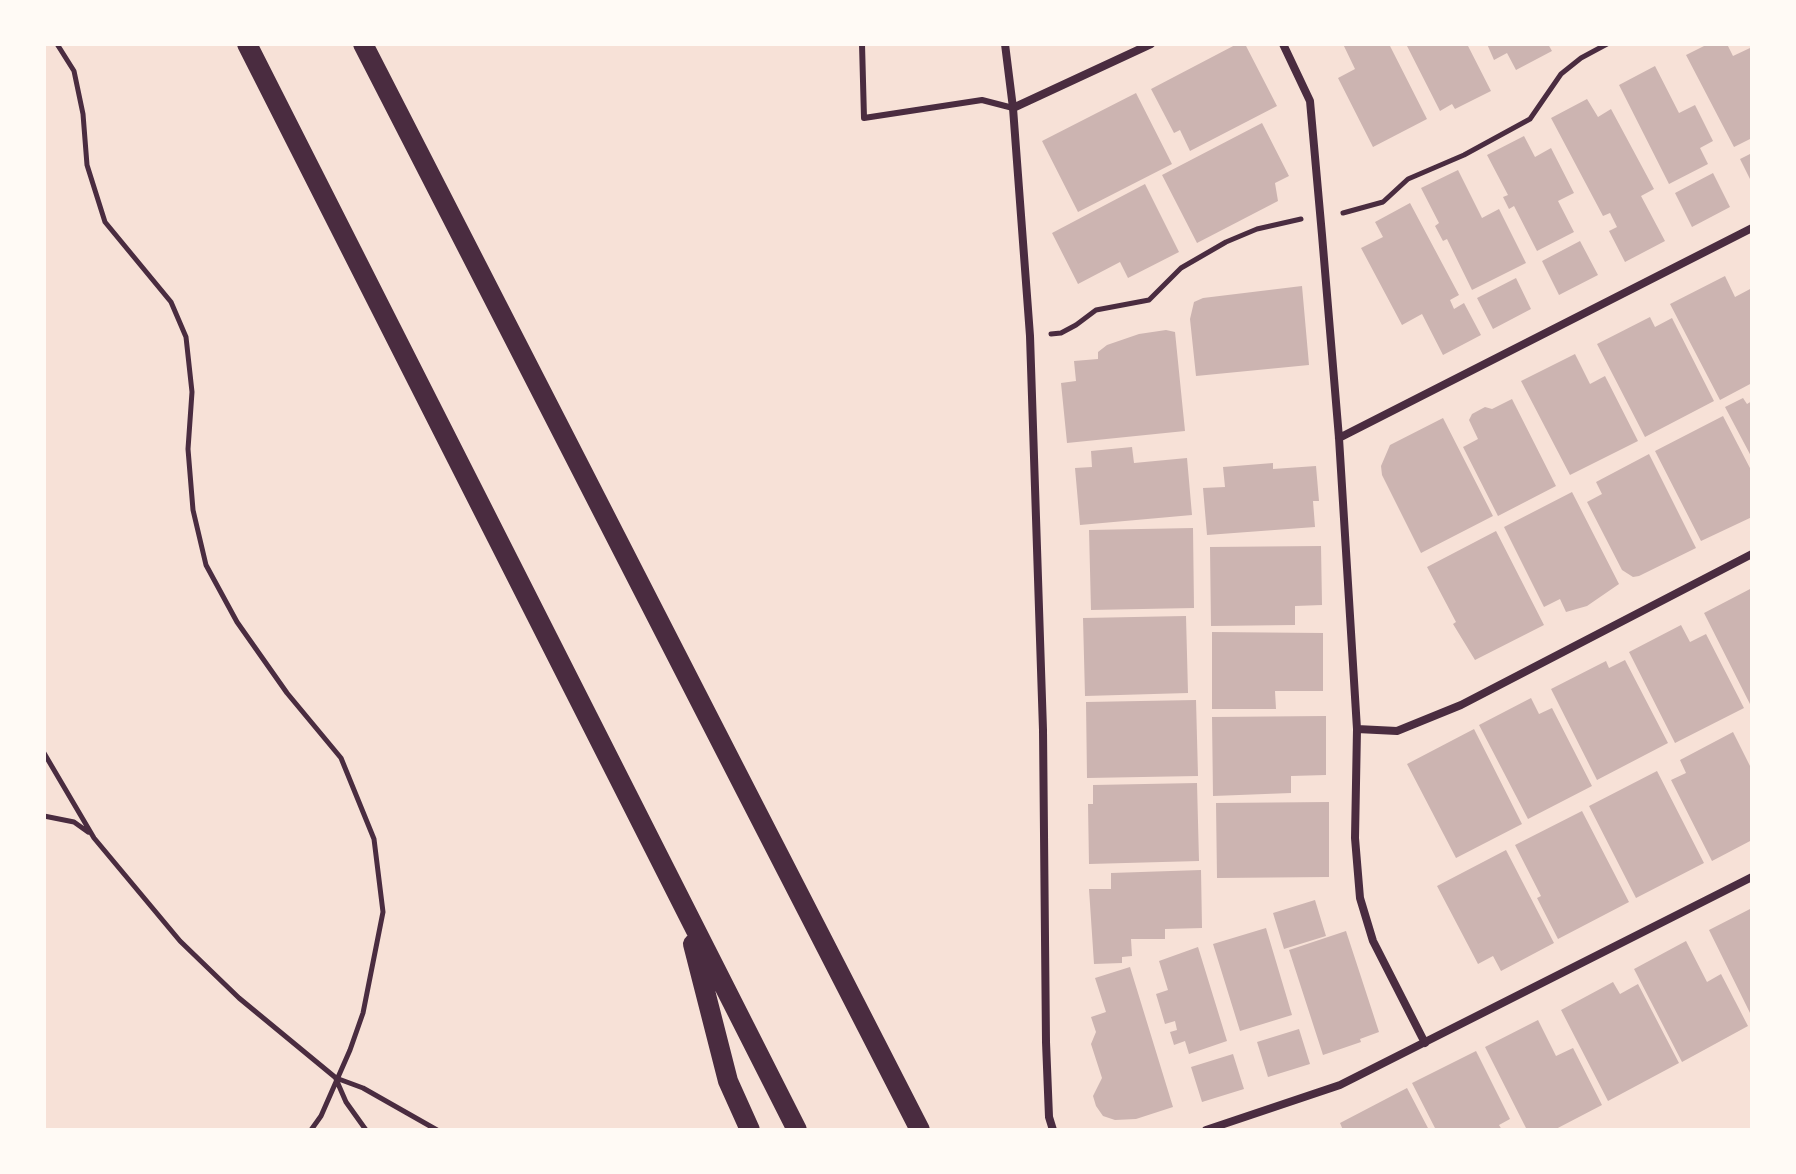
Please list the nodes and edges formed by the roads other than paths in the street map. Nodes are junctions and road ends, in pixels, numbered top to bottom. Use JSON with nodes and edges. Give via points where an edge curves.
{"nodes":[{"id":1,"x":247,"y":44,"type":"edge"},
{"id":2,"x":363,"y":44,"type":"edge"},
{"id":3,"x":862,"y":44,"type":"edge"},
{"id":4,"x":1005,"y":44,"type":"edge"},
{"id":5,"x":1151,"y":44,"type":"edge"},
{"id":6,"x":1283,"y":44,"type":"edge"},
{"id":7,"x":1013,"y":108,"type":"junction"},
{"id":8,"x":1752,"y":228,"type":"edge"},
{"id":9,"x":1339,"y":438,"type":"junction"},
{"id":10,"x":1752,"y":554,"type":"edge"},
{"id":11,"x":1357,"y":729,"type":"junction"},
{"id":12,"x":1752,"y":877,"type":"edge"},
{"id":13,"x":684,"y":909,"type":"junction"},
{"id":14,"x":1425,"y":1043,"type":"junction"},
{"id":15,"x":750,"y":1130,"type":"edge"},
{"id":16,"x":797,"y":1130,"type":"edge"},
{"id":17,"x":920,"y":1130,"type":"edge"},
{"id":18,"x":1053,"y":1130,"type":"edge"},
{"id":19,"x":1206,"y":1130,"type":"edge"}],
"edges":[{"from":1,"to":13,"type":"main road"},
{"from":2,"to":17,"type":"main road"},
{"from":3,"to":7,"type":"lane","via":[[864,118],[982,100]]},
{"from":4,"to":7,"type":"street"},
{"from":5,"to":7,"type":"street"},
{"from":6,"to":9,"type":"street","via":[[1310,101]]},
{"from":7,"to":18,"type":"street","via":[[1030,336]]},
{"from":8,"to":9,"type":"street"},
{"from":9,"to":11,"type":"street"},
{"from":10,"to":11,"type":"street","via":[[1461,705],[1397,731]]},
{"from":11,"to":14,"type":"street","via":[[1360,898],[1373,941]]},
{"from":12,"to":14,"type":"street"},
{"from":13,"to":15,"type":"main road","via":[[728,1081]]},
{"from":13,"to":16,"type":"main road"},
{"from":14,"to":19,"type":"street","via":[[1340,1085]]}]}
